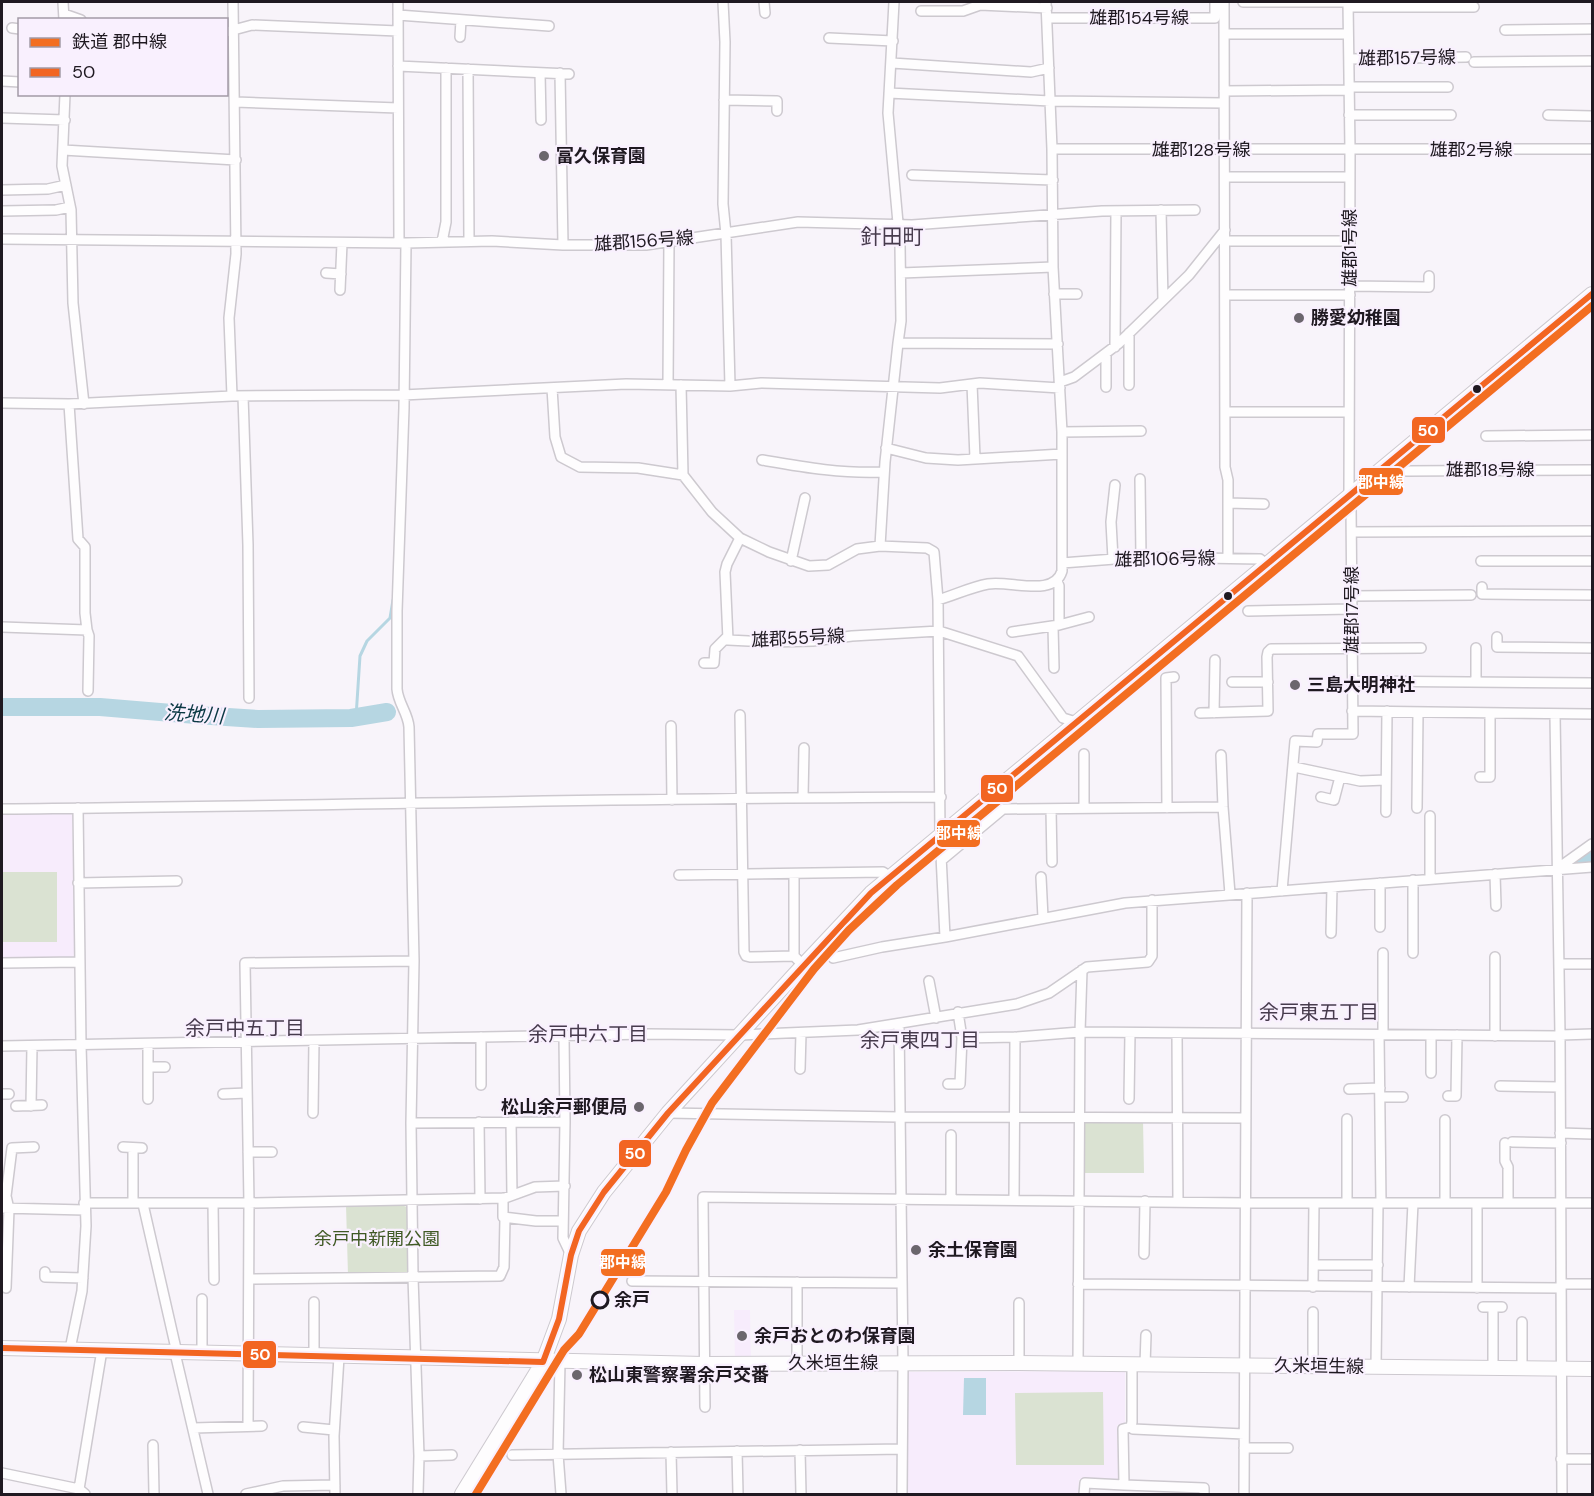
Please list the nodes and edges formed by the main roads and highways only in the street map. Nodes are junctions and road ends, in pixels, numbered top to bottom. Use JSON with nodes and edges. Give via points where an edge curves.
{"nodes":[{"id":1,"x":1593,"y":294,"type":"edge"},
{"id":2,"x":2,"y":1348,"type":"edge"},
{"id":3,"x":543,"y":1362,"type":"junction"},
{"id":4,"x":1593,"y":1369,"type":"edge"},
{"id":5,"x":462,"y":1494,"type":"edge"}],
"edges":[{"from":1,"to":3,"type":"main road","via":[[940,835],[799,961],[604,1191],[579,1231],[559,1319]]},
{"from":2,"to":3,"type":"main road","name":"久米垣生線"},
{"from":3,"to":4,"type":"main road","name":"久米垣生線"},
{"from":3,"to":5,"type":"main road"}]}
